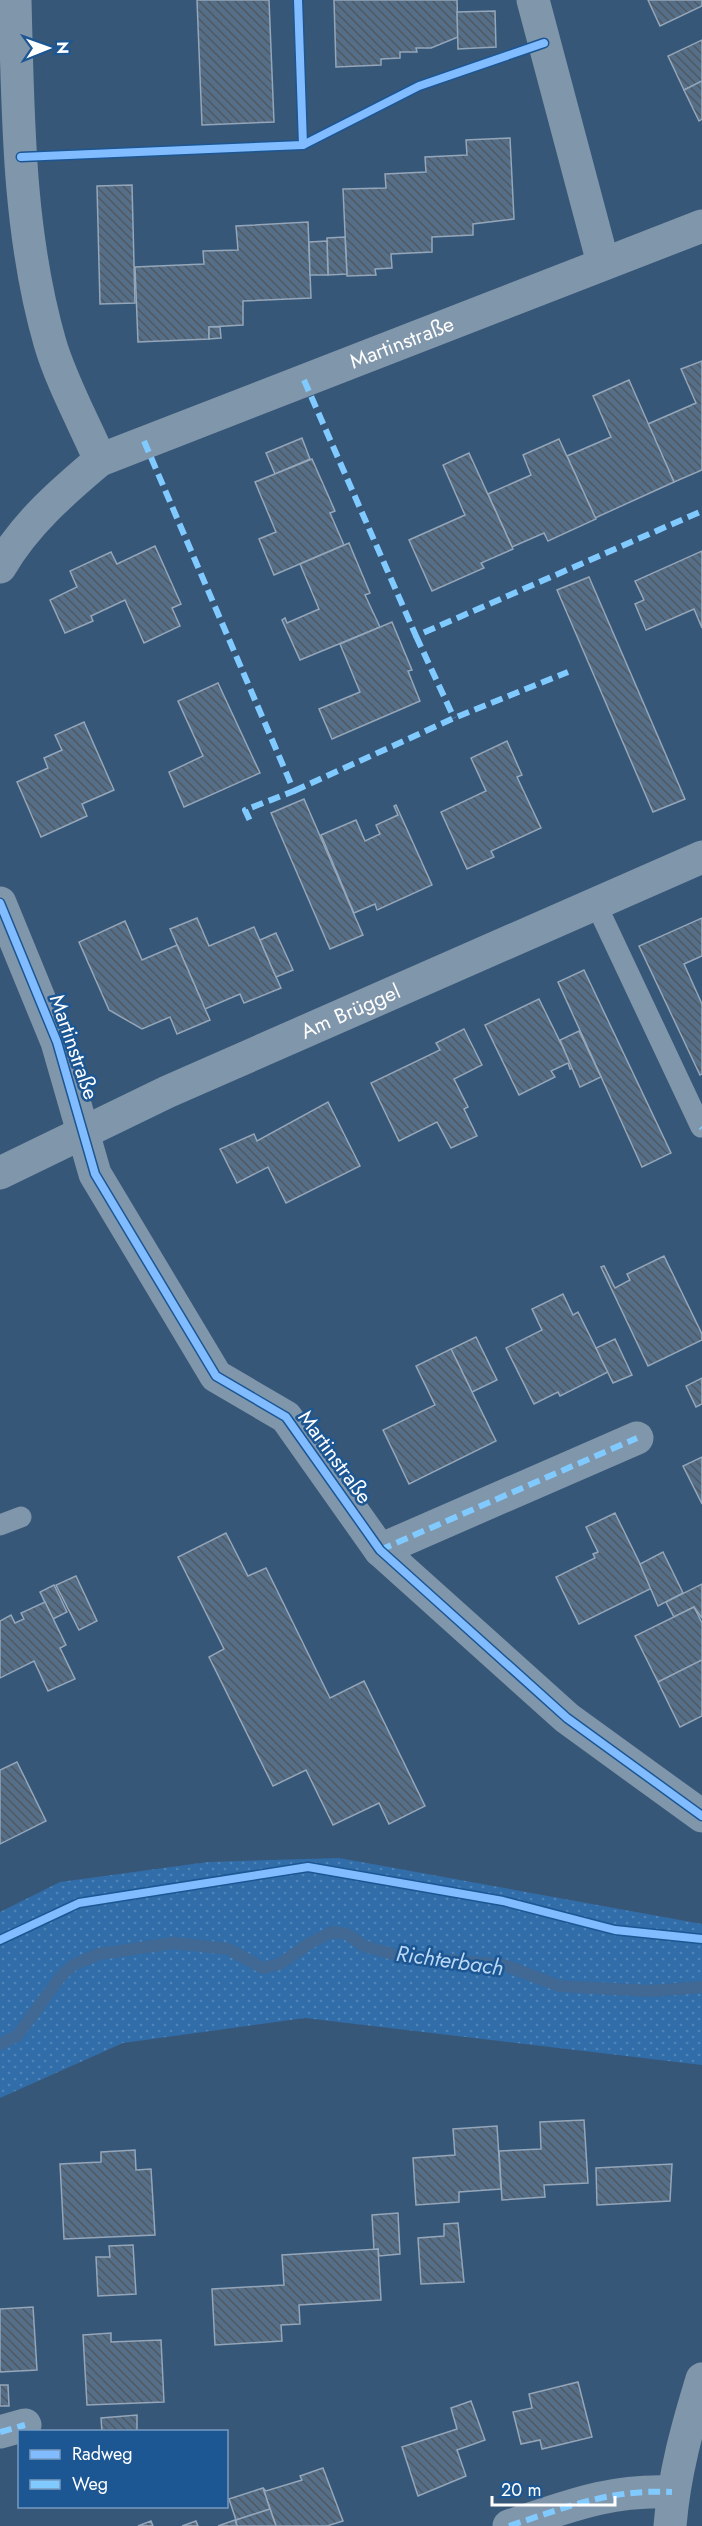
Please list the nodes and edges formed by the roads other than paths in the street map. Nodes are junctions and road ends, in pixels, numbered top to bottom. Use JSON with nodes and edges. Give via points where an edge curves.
{"nodes":[{"id":1,"x":15,"y":0,"type":"edge"},
{"id":2,"x":533,"y":0,"type":"edge"},
{"id":3,"x":702,"y":226,"type":"edge"},
{"id":4,"x":603,"y":263,"type":"junction"},
{"id":5,"x":100,"y":460,"type":"junction"},
{"id":6,"x":0,"y":567,"type":"edge"},
{"id":7,"x":702,"y":857,"type":"edge"},
{"id":8,"x":0,"y":903,"type":"edge"},
{"id":9,"x":596,"y":904,"type":"junction"},
{"id":10,"x":700,"y":1126,"type":"dead end"},
{"id":11,"x":83,"y":1132,"type":"junction"},
{"id":12,"x":0,"y":1173,"type":"edge"},
{"id":13,"x":637,"y":1438,"type":"dead end"},
{"id":14,"x":21,"y":1517,"type":"dead end"},
{"id":15,"x":0,"y":1524,"type":"edge"},
{"id":16,"x":380,"y":1550,"type":"junction"},
{"id":17,"x":702,"y":1816,"type":"edge"},
{"id":18,"x":702,"y":2379,"type":"edge"},
{"id":19,"x":672,"y":2492,"type":"junction"},
{"id":20,"x":509,"y":2526,"type":"edge"},
{"id":21,"x":670,"y":2526,"type":"edge"}],
"edges":[{"from":1,"to":5,"type":"street","via":[[21,157],[32,274],[51,346]]},
{"from":2,"to":4,"type":"street"},
{"from":3,"to":4,"type":"street","name":"Martinstraße"},
{"from":4,"to":5,"type":"street","name":"Martinstraße"},
{"from":5,"to":6,"type":"street","name":"Martinstraße","via":[[56,497],[18,537]]},
{"from":7,"to":9,"type":"street","name":"Am Brüggel"},
{"from":8,"to":11,"type":"street","name":"Martinstraße","via":[[57,1042]]},
{"from":9,"to":10,"type":"lane"},
{"from":9,"to":11,"type":"street","name":"Am Brüggel"},
{"from":11,"to":12,"type":"street","name":"Am Brüggel"},
{"from":11,"to":16,"type":"street","name":"Martinstraße","via":[[95,1174],[216,1376],[286,1417]]},
{"from":13,"to":16,"type":"street"},
{"from":14,"to":15,"type":"lane"},
{"from":16,"to":17,"type":"street","name":"Martinstraße","via":[[567,1718]]},
{"from":18,"to":19,"type":"street"},
{"from":19,"to":20,"type":"street","via":[[639,2490],[594,2498]]},
{"from":19,"to":21,"type":"street"}]}
